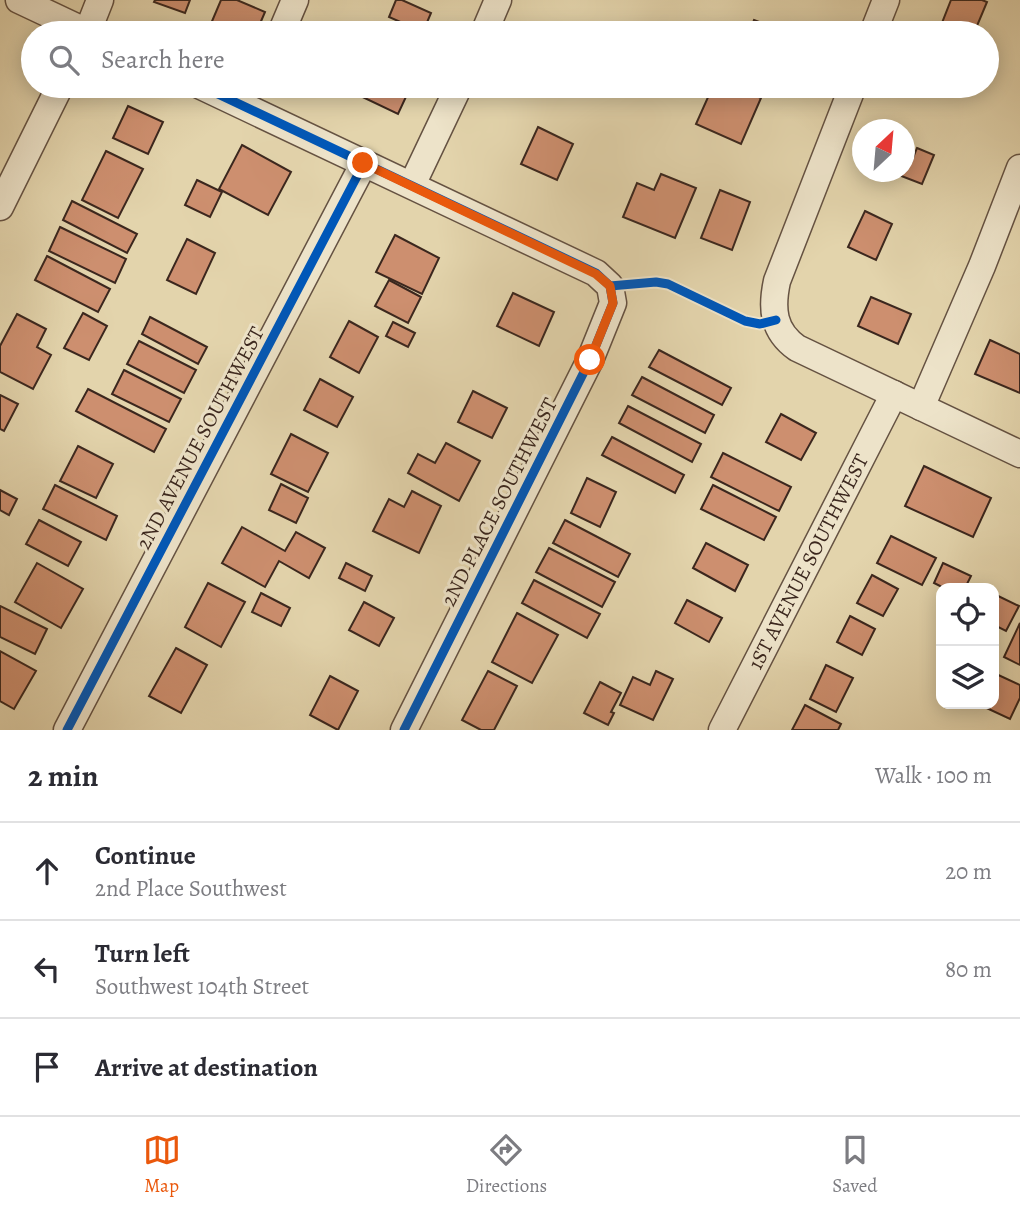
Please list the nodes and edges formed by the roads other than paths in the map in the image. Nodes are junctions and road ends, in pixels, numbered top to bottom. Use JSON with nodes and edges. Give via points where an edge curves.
{"nodes":[{"id":1,"x":19,"y":0,"type":"edge"},
{"id":2,"x":100,"y":0,"type":"edge"},
{"id":3,"x":295,"y":0,"type":"edge"},
{"id":4,"x":498,"y":0,"type":"edge"},
{"id":5,"x":886,"y":0,"type":"edge"},
{"id":6,"x":63,"y":21,"type":"edge"},
{"id":7,"x":92,"y":21,"type":"edge"},
{"id":8,"x":286,"y":21,"type":"edge"},
{"id":9,"x":489,"y":21,"type":"edge"},
{"id":10,"x":878,"y":21,"type":"edge"},
{"id":11,"x":54,"y":98,"type":"edge"},
{"id":12,"x":257,"y":98,"type":"edge"},
{"id":13,"x":453,"y":98,"type":"edge"},
{"id":14,"x":848,"y":98,"type":"edge"},
{"id":15,"x":363,"y":163,"type":"junction"},
{"id":16,"x":1020,"y":168,"type":"edge"},
{"id":17,"x":412,"y":185,"type":"junction"},
{"id":18,"x":0,"y":207,"type":"edge"},
{"id":19,"x":894,"y":394,"type":"junction"},
{"id":20,"x":921,"y":407,"type":"junction"},
{"id":21,"x":1020,"y":454,"type":"edge"},
{"id":22,"x":67,"y":730,"type":"edge"},
{"id":23,"x":404,"y":730,"type":"edge"},
{"id":24,"x":722,"y":730,"type":"edge"}],
"edges":[{"from":1,"to":6,"type":"street"},
{"from":2,"to":7,"type":"street"},
{"from":3,"to":8,"type":"street"},
{"from":4,"to":9,"type":"street"},
{"from":5,"to":10,"type":"street"},
{"from":11,"to":18,"type":"street"},
{"from":12,"to":15,"type":"street"},
{"from":13,"to":17,"type":"street"},
{"from":14,"to":19,"type":"street","via":[[777,281],[773,300],[776,320],[785,339],[797,348]]},
{"from":15,"to":17,"type":"street"},
{"from":15,"to":22,"type":"street","name":"2ND AVENUE SOUTHWEST"},
{"from":16,"to":20,"type":"street"},
{"from":17,"to":23,"type":"street","name":"2ND PLACE SOUTHWEST","via":[[596,274],[610,286],[613,303],[590,360]]},
{"from":19,"to":20,"type":"street"},
{"from":19,"to":24,"type":"street","name":"1ST AVENUE SOUTHWEST"},
{"from":20,"to":21,"type":"street"}]}
